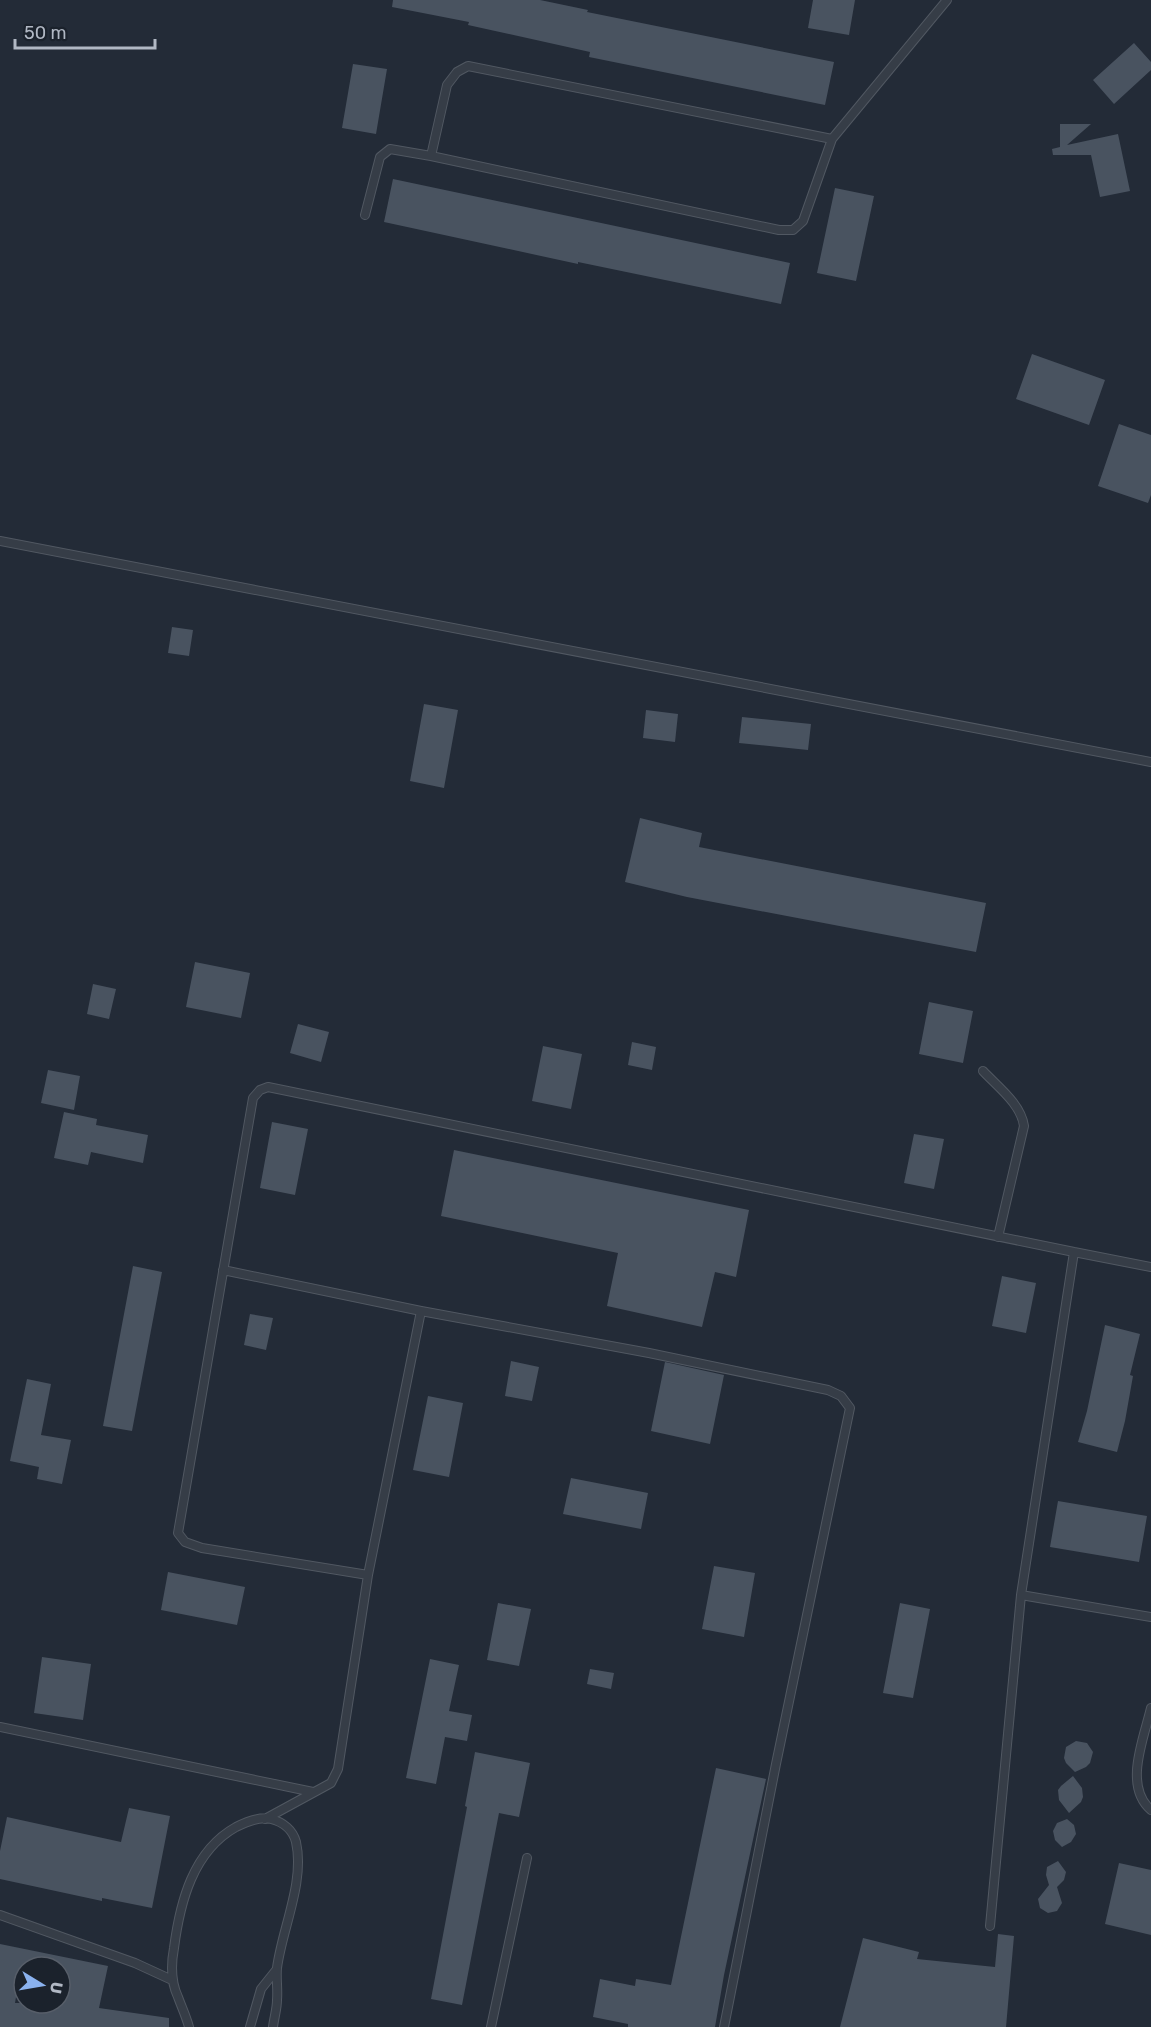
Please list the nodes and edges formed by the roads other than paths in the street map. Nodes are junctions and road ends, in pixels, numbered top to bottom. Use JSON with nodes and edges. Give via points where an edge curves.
{"nodes":[{"id":1,"x":947,"y":0,"type":"edge"},
{"id":2,"x":832,"y":139,"type":"junction"},
{"id":3,"x":431,"y":156,"type":"junction"},
{"id":4,"x":365,"y":215,"type":"dead end"},
{"id":5,"x":0,"y":541,"type":"edge"},
{"id":6,"x":1151,"y":762,"type":"edge"},
{"id":7,"x":983,"y":1071,"type":"dead end"},
{"id":8,"x":998,"y":1237,"type":"junction"},
{"id":9,"x":1074,"y":1252,"type":"junction"},
{"id":10,"x":1151,"y":1267,"type":"edge"},
{"id":11,"x":223,"y":1270,"type":"junction"},
{"id":12,"x":421,"y":1311,"type":"junction"},
{"id":13,"x":368,"y":1575,"type":"junction"},
{"id":14,"x":1021,"y":1595,"type":"junction"},
{"id":15,"x":1151,"y":1617,"type":"edge"},
{"id":16,"x":1151,"y":1708,"type":"edge"},
{"id":17,"x":0,"y":1727,"type":"edge"},
{"id":18,"x":313,"y":1792,"type":"junction"},
{"id":19,"x":1151,"y":1810,"type":"edge"},
{"id":20,"x":265,"y":1819,"type":"junction"},
{"id":21,"x":527,"y":1858,"type":"dead end"},
{"id":22,"x":0,"y":1915,"type":"edge"},
{"id":23,"x":990,"y":1926,"type":"dead end"},
{"id":24,"x":277,"y":1969,"type":"junction"},
{"id":25,"x":172,"y":1980,"type":"junction"},
{"id":26,"x":189,"y":2027,"type":"edge"},
{"id":27,"x":250,"y":2027,"type":"edge"},
{"id":28,"x":273,"y":2027,"type":"edge"},
{"id":29,"x":491,"y":2027,"type":"edge"},
{"id":30,"x":724,"y":2027,"type":"edge"}],
"edges":[{"from":1,"to":2,"type":"lane"},
{"from":2,"to":3,"type":"lane","via":[[803,221],[793,230]]},
{"from":2,"to":3,"type":"lane","via":[[468,66],[447,85]]},
{"from":3,"to":4,"type":"lane","via":[[390,149],[380,156]]},
{"from":5,"to":6,"type":"lane"},
{"from":7,"to":8,"type":"lane","via":[[1018,1109],[1024,1126]]},
{"from":8,"to":9,"type":"lane"},
{"from":8,"to":11,"type":"lane","via":[[268,1087],[253,1098]]},
{"from":9,"to":10,"type":"lane"},
{"from":9,"to":14,"type":"lane"},
{"from":11,"to":12,"type":"lane"},
{"from":11,"to":13,"type":"lane","via":[[178,1533],[185,1542],[202,1548]]},
{"from":12,"to":13,"type":"lane"},
{"from":12,"to":30,"type":"lane","via":[[828,1390],[841,1396],[850,1407]]},
{"from":13,"to":18,"type":"lane","via":[[338,1769],[331,1783]]},
{"from":14,"to":15,"type":"lane"},
{"from":14,"to":23,"type":"lane"},
{"from":16,"to":19,"type":"lane","via":[[1137,1782],[1140,1796]]},
{"from":17,"to":18,"type":"lane"},
{"from":18,"to":20,"type":"lane"},
{"from":20,"to":24,"type":"lane","via":[[283,1823],[292,1833],[298,1866]]},
{"from":20,"to":25,"type":"lane","via":[[247,1821],[222,1835],[200,1862],[183,1900],[173,1950]]},
{"from":21,"to":29,"type":"lane"},
{"from":22,"to":25,"type":"lane"},
{"from":24,"to":27,"type":"lane","via":[[261,1989]]},
{"from":24,"to":28,"type":"lane","via":[[278,2001]]},
{"from":25,"to":26,"type":"lane"}]}
